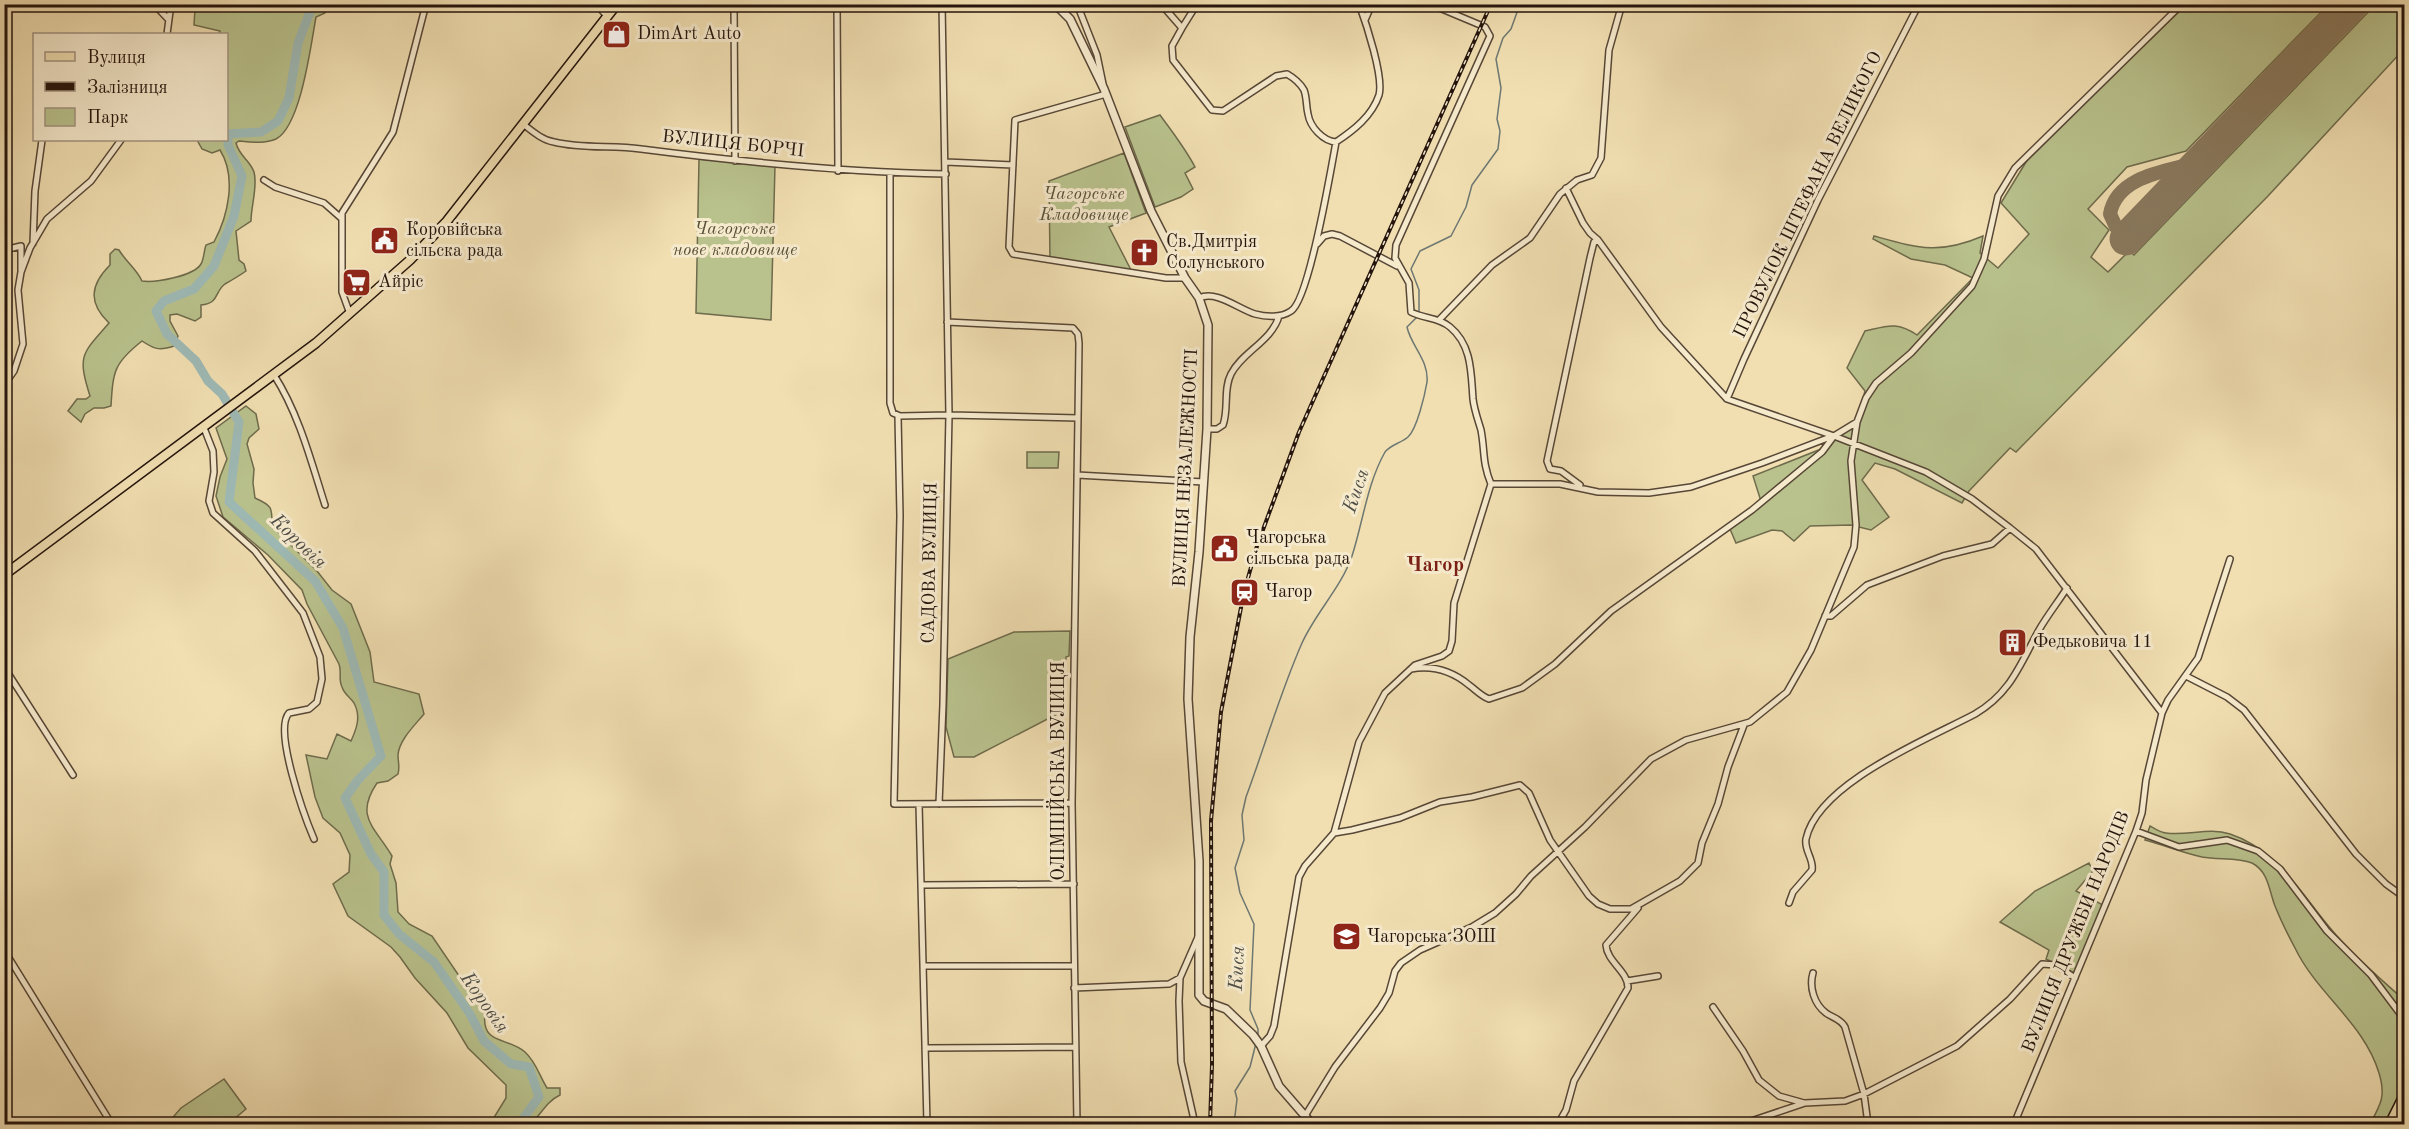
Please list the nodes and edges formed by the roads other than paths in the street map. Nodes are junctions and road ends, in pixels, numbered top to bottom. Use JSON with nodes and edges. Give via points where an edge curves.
{"nodes":[{"id":1,"x":154,"y":4,"type":"edge"},
{"id":2,"x":171,"y":4,"type":"edge"},
{"id":3,"x":426,"y":4,"type":"edge"},
{"id":4,"x":596,"y":4,"type":"edge"},
{"id":5,"x":617,"y":4,"type":"edge"},
{"id":6,"x":734,"y":4,"type":"edge"},
{"id":7,"x":837,"y":4,"type":"edge"},
{"id":8,"x":942,"y":4,"type":"edge"},
{"id":9,"x":1055,"y":4,"type":"edge"},
{"id":10,"x":1077,"y":4,"type":"edge"},
{"id":11,"x":1161,"y":4,"type":"edge"},
{"id":12,"x":1197,"y":4,"type":"edge"},
{"id":13,"x":1359,"y":4,"type":"edge"},
{"id":14,"x":1372,"y":4,"type":"edge"},
{"id":15,"x":1430,"y":4,"type":"edge"},
{"id":16,"x":1622,"y":4,"type":"edge"},
{"id":17,"x":1918,"y":4,"type":"edge"},
{"id":18,"x":2182,"y":4,"type":"edge"},
{"id":19,"x":608,"y":17,"type":"junction"},
{"id":20,"x":168,"y":19,"type":"junction"},
{"id":21,"x":1365,"y":20,"type":"junction"},
{"id":22,"x":1182,"y":28,"type":"junction"},
{"id":23,"x":168,"y":33,"type":"edge"},
{"id":24,"x":1105,"y":91,"type":"junction"},
{"id":25,"x":523,"y":124,"type":"junction"},
{"id":26,"x":42,"y":141,"type":"edge"},
{"id":27,"x":120,"y":141,"type":"edge"},
{"id":28,"x":1336,"y":142,"type":"junction"},
{"id":29,"x":735,"y":161,"type":"junction"},
{"id":30,"x":946,"y":162,"type":"junction"},
{"id":31,"x":1013,"y":165,"type":"junction"},
{"id":32,"x":838,"y":171,"type":"junction"},
{"id":33,"x":890,"y":173,"type":"junction"},
{"id":34,"x":946,"y":174,"type":"junction"},
{"id":35,"x":264,"y":180,"type":"dead end"},
{"id":36,"x":1566,"y":188,"type":"junction"},
{"id":37,"x":341,"y":218,"type":"junction"},
{"id":38,"x":1598,"y":240,"type":"junction"},
{"id":39,"x":33,"y":243,"type":"junction"},
{"id":40,"x":1314,"y":248,"type":"junction"},
{"id":41,"x":4,"y":250,"type":"edge"},
{"id":42,"x":1398,"y":266,"type":"junction"},
{"id":43,"x":21,"y":272,"type":"junction"},
{"id":44,"x":1185,"y":278,"type":"junction"},
{"id":45,"x":1199,"y":298,"type":"junction"},
{"id":46,"x":350,"y":314,"type":"junction"},
{"id":47,"x":1279,"y":316,"type":"junction"},
{"id":48,"x":1439,"y":320,"type":"junction"},
{"id":49,"x":947,"y":322,"type":"junction"},
{"id":50,"x":274,"y":375,"type":"junction"},
{"id":51,"x":5,"y":383,"type":"edge"},
{"id":52,"x":1727,"y":399,"type":"junction"},
{"id":53,"x":949,"y":415,"type":"junction"},
{"id":54,"x":898,"y":416,"type":"junction"},
{"id":55,"x":1078,"y":418,"type":"junction"},
{"id":56,"x":1857,"y":422,"type":"junction"},
{"id":57,"x":204,"y":428,"type":"junction"},
{"id":58,"x":1207,"y":429,"type":"junction"},
{"id":59,"x":1834,"y":436,"type":"junction"},
{"id":60,"x":1854,"y":444,"type":"junction"},
{"id":61,"x":1077,"y":475,"type":"junction"},
{"id":62,"x":1204,"y":482,"type":"junction"},
{"id":63,"x":1491,"y":484,"type":"junction"},
{"id":64,"x":1585,"y":488,"type":"junction"},
{"id":65,"x":325,"y":505,"type":"dead end"},
{"id":66,"x":2010,"y":528,"type":"junction"},
{"id":67,"x":2230,"y":559,"type":"dead end"},
{"id":68,"x":4,"y":574,"type":"edge"},
{"id":69,"x":2067,"y":588,"type":"junction"},
{"id":70,"x":1825,"y":616,"type":"junction"},
{"id":71,"x":4,"y":667,"type":"edge"},
{"id":72,"x":1409,"y":669,"type":"junction"},
{"id":73,"x":2186,"y":676,"type":"junction"},
{"id":74,"x":2162,"y":713,"type":"junction"},
{"id":75,"x":1744,"y":725,"type":"junction"},
{"id":76,"x":74,"y":775,"type":"dead end"},
{"id":77,"x":1072,"y":803,"type":"junction"},
{"id":78,"x":920,"y":804,"type":"junction"},
{"id":79,"x":939,"y":804,"type":"junction"},
{"id":80,"x":2136,"y":831,"type":"junction"},
{"id":81,"x":1334,"y":833,"type":"junction"},
{"id":82,"x":314,"y":839,"type":"dead end"},
{"id":83,"x":1558,"y":851,"type":"junction"},
{"id":84,"x":1074,"y":884,"type":"junction"},
{"id":85,"x":922,"y":885,"type":"junction"},
{"id":86,"x":2404,"y":897,"type":"edge"},
{"id":87,"x":1789,"y":903,"type":"dead end"},
{"id":88,"x":1641,"y":905,"type":"junction"},
{"id":89,"x":1200,"y":932,"type":"junction"},
{"id":90,"x":4,"y":950,"type":"edge"},
{"id":91,"x":924,"y":966,"type":"junction"},
{"id":92,"x":1074,"y":966,"type":"junction"},
{"id":93,"x":1813,"y":973,"type":"dead end"},
{"id":94,"x":1658,"y":976,"type":"dead end"},
{"id":95,"x":1180,"y":978,"type":"junction"},
{"id":96,"x":2075,"y":978,"type":"junction"},
{"id":97,"x":1627,"y":981,"type":"junction"},
{"id":98,"x":1074,"y":988,"type":"junction"},
{"id":99,"x":1713,"y":1007,"type":"dead end"},
{"id":100,"x":2404,"y":1019,"type":"edge"},
{"id":101,"x":1260,"y":1044,"type":"junction"},
{"id":102,"x":1075,"y":1047,"type":"junction"},
{"id":103,"x":925,"y":1048,"type":"junction"},
{"id":104,"x":1864,"y":1094,"type":"junction"},
{"id":105,"x":2404,"y":1096,"type":"edge"},
{"id":106,"x":1805,"y":1103,"type":"junction"},
{"id":107,"x":1305,"y":1116,"type":"junction"},
{"id":108,"x":111,"y":1123,"type":"dead end"},
{"id":109,"x":927,"y":1125,"type":"edge"},
{"id":110,"x":1077,"y":1125,"type":"edge"},
{"id":111,"x":1195,"y":1125,"type":"edge"},
{"id":112,"x":1312,"y":1125,"type":"edge"},
{"id":113,"x":1558,"y":1125,"type":"edge"},
{"id":114,"x":1742,"y":1125,"type":"edge"},
{"id":115,"x":1868,"y":1125,"type":"edge"},
{"id":116,"x":2014,"y":1125,"type":"edge"},
{"id":117,"x":2390,"y":1125,"type":"edge"}],
"edges":[{"from":1,"to":20,"type":"street"},
{"from":2,"to":20,"type":"street"},
{"from":3,"to":37,"type":"street","via":[[393,132]]},
{"from":4,"to":19,"type":"street"},
{"from":5,"to":19,"type":"main road"},
{"from":6,"to":29,"type":"street"},
{"from":7,"to":32,"type":"street"},
{"from":8,"to":30,"type":"street","name":"САДОВА ВУЛИЦЯ"},
{"from":9,"to":24,"type":"street","name":"ВУЛИЦЯ НЕЗАЛЕЖНОСТІ","via":[[1070,19]]},
{"from":10,"to":24,"type":"street","via":[[1098,58]]},
{"from":11,"to":22,"type":"street"},
{"from":12,"to":22,"type":"street"},
{"from":13,"to":21,"type":"street"},
{"from":14,"to":21,"type":"street"},
{"from":15,"to":42,"type":"street","via":[[1485,27],[1490,36],[1396,245],[1394,256]]},
{"from":16,"to":36,"type":"street","via":[[1609,50],[1600,160],[1592,175]]},
{"from":17,"to":52,"type":"street","name":"ПРОВУЛОК ШТЕФАНА ВЕЛИКОГО","via":[[1818,200]]},
{"from":18,"to":56,"type":"street","via":[[2015,168],[1996,201],[1986,253],[1975,281],[1911,353],[1874,386]]},
{"from":19,"to":25,"type":"main road"},
{"from":20,"to":23,"type":"street"},
{"from":21,"to":28,"type":"street","via":[[1379,77],[1379,94],[1361,125]]},
{"from":22,"to":28,"type":"street","via":[[1172,46],[1174,62],[1212,110],[1223,111],[1276,75],[1287,74],[1304,92],[1313,126]]},
{"from":24,"to":31,"type":"street","via":[[1015,120]]},
{"from":24,"to":44,"type":"street","name":"ВУЛИЦЯ НЕЗАЛЕЖНОСТІ","via":[[1151,211]]},
{"from":25,"to":29,"type":"street","name":"ВУЛИЦЯ БОРЧІ","via":[[555,143]]},
{"from":25,"to":46,"type":"main road","via":[[447,221]]},
{"from":26,"to":39,"type":"street"},
{"from":27,"to":39,"type":"street","via":[[91,181],[47,219]]},
{"from":28,"to":40,"type":"street"},
{"from":29,"to":32,"type":"street","name":"ВУЛИЦЯ БОРЧІ"},
{"from":30,"to":31,"type":"street"},
{"from":30,"to":34,"type":"street","name":"САДОВА ВУЛИЦЯ"},
{"from":31,"to":44,"type":"street","via":[[1009,247],[1013,254]]},
{"from":32,"to":33,"type":"street","name":"ВУЛИЦЯ БОРЧІ"},
{"from":33,"to":34,"type":"street","name":"ВУЛИЦЯ БОРЧІ"},
{"from":33,"to":54,"type":"street","via":[[890,403],[892,412]]},
{"from":34,"to":49,"type":"street","name":"САДОВА ВУЛИЦЯ"},
{"from":35,"to":37,"type":"street","via":[[281,190],[324,203]]},
{"from":36,"to":38,"type":"street","via":[[1583,223]]},
{"from":36,"to":48,"type":"street","via":[[1530,238],[1492,265]]},
{"from":37,"to":46,"type":"street","via":[[342,292]]},
{"from":38,"to":52,"type":"street","via":[[1661,327]]},
{"from":38,"to":64,"type":"street","via":[[1590,258],[1547,460],[1550,469],[1561,471]]},
{"from":39,"to":43,"type":"street"},
{"from":40,"to":42,"type":"street","via":[[1324,236],[1337,234]]},
{"from":40,"to":47,"type":"street","via":[[1299,303]]},
{"from":41,"to":43,"type":"street","via":[[21,246]]},
{"from":42,"to":48,"type":"street","via":[[1409,283],[1409,307],[1414,314]]},
{"from":43,"to":51,"type":"street","via":[[18,293],[23,340],[17,363]]},
{"from":44,"to":45,"type":"street","name":"ВУЛИЦЯ НЕЗАЛЕЖНОСТІ"},
{"from":45,"to":47,"type":"street","via":[[1212,296],[1256,314]]},
{"from":45,"to":58,"type":"street","name":"ВУЛИЦЯ НЕЗАЛЕЖНОСТІ","via":[[1208,325]]},
{"from":46,"to":50,"type":"main road"},
{"from":47,"to":58,"type":"street","via":[[1274,328],[1230,376],[1223,425]]},
{"from":48,"to":63,"type":"street","via":[[1456,334],[1467,353],[1484,467]]},
{"from":49,"to":53,"type":"street","name":"САДОВА ВУЛИЦЯ"},
{"from":49,"to":55,"type":"street","name":"ОЛІМПІЙСЬКА ВУЛИЦЯ","via":[[1073,328],[1079,343]]},
{"from":50,"to":57,"type":"main road"},
{"from":50,"to":65,"type":"street","via":[[285,393]]},
{"from":52,"to":59,"type":"street"},
{"from":53,"to":54,"type":"street"},
{"from":53,"to":55,"type":"street"},
{"from":53,"to":79,"type":"street","name":"САДОВА ВУЛИЦЯ"},
{"from":54,"to":78,"type":"street","via":[[900,516],[894,804]]},
{"from":55,"to":61,"type":"street","name":"ОЛІМПІЙСЬКА ВУЛИЦЯ"},
{"from":56,"to":59,"type":"street"},
{"from":56,"to":60,"type":"street"},
{"from":57,"to":68,"type":"main road"},
{"from":57,"to":82,"type":"street","via":[[213,451],[209,501],[213,513],[255,551],[303,613],[320,657],[322,679],[317,702],[309,709],[289,713],[284,721],[292,777]]},
{"from":58,"to":62,"type":"street","name":"ВУЛИЦЯ НЕЗАЛЕЖНОСТІ"},
{"from":59,"to":60,"type":"street"},
{"from":59,"to":64,"type":"street","via":[[1691,487],[1649,493]]},
{"from":59,"to":72,"type":"street","via":[[1821,452],[1752,510],[1611,611],[1555,664],[1522,688],[1489,699],[1443,670]]},
{"from":60,"to":66,"type":"street","via":[[1926,472],[1972,499]]},
{"from":60,"to":70,"type":"street","via":[[1851,461],[1855,542]]},
{"from":61,"to":62,"type":"street"},
{"from":61,"to":77,"type":"street","name":"ОЛІМПІЙСЬКА ВУЛИЦЯ"},
{"from":62,"to":89,"type":"street","name":"ВУЛИЦЯ НЕЗАЛЕЖНОСТІ","via":[[1188,699]]},
{"from":63,"to":64,"type":"street"},
{"from":63,"to":72,"type":"street","via":[[1454,603],[1450,649]]},
{"from":66,"to":69,"type":"street","via":[[2036,549]]},
{"from":66,"to":70,"type":"street","via":[[1992,544],[1943,556],[1867,585],[1832,616]]},
{"from":67,"to":73,"type":"street","name":"ВУЛИЦЯ ДРУЖБИ НАРОДІВ","via":[[2198,658]]},
{"from":69,"to":74,"type":"street"},
{"from":69,"to":87,"type":"street","via":[[2039,630],[2017,674],[1990,704],[1858,776],[1830,798],[1806,839],[1812,870],[1793,891]]},
{"from":70,"to":75,"type":"street","via":[[1811,651],[1787,692]]},
{"from":71,"to":76,"type":"street"},
{"from":72,"to":81,"type":"street","via":[[1385,693],[1365,728]]},
{"from":73,"to":74,"type":"street","name":"ВУЛИЦЯ ДРУЖБИ НАРОДІВ"},
{"from":73,"to":86,"type":"street","via":[[2244,710],[2356,854]]},
{"from":74,"to":80,"type":"street","name":"ВУЛИЦЯ ДРУЖБИ НАРОДІВ"},
{"from":75,"to":83,"type":"street","via":[[1686,740],[1655,756]]},
{"from":75,"to":88,"type":"street","via":[[1698,863],[1680,881]]},
{"from":77,"to":79,"type":"street"},
{"from":77,"to":84,"type":"street","name":"ОЛІМПІЙСЬКА ВУЛИЦЯ"},
{"from":78,"to":79,"type":"street"},
{"from":78,"to":85,"type":"street"},
{"from":80,"to":96,"type":"street","name":"ВУЛИЦЯ ДРУЖБИ НАРОДІВ"},
{"from":80,"to":100,"type":"street","via":[[2179,847],[2227,840],[2258,851],[2280,869],[2327,931],[2371,975]]},
{"from":81,"to":83,"type":"street","via":[[1409,815],[1440,802],[1517,785],[1529,793]]},
{"from":81,"to":101,"type":"street","via":[[1298,880],[1274,1026]]},
{"from":83,"to":88,"type":"street","via":[[1598,904],[1617,911]]},
{"from":83,"to":107,"type":"street","via":[[1491,916],[1401,963],[1380,1008],[1335,1067]]},
{"from":84,"to":85,"type":"street"},
{"from":84,"to":92,"type":"street","name":"ОЛІМПІЙСЬКА ВУЛИЦЯ"},
{"from":85,"to":91,"type":"street"},
{"from":88,"to":97,"type":"street","via":[[1606,945]]},
{"from":89,"to":95,"type":"street"},
{"from":89,"to":101,"type":"street","name":"ВУЛИЦЯ НЕЗАЛЕЖНОСТІ","via":[[1200,995],[1206,1002],[1224,1008]]},
{"from":90,"to":108,"type":"street"},
{"from":91,"to":92,"type":"street"},
{"from":91,"to":103,"type":"street"},
{"from":92,"to":98,"type":"street","name":"ОЛІМПІЙСЬКА ВУЛИЦЯ"},
{"from":93,"to":104,"type":"street","via":[[1811,983],[1818,1004],[1845,1027]]},
{"from":94,"to":97,"type":"street"},
{"from":95,"to":98,"type":"street","via":[[1169,984]]},
{"from":95,"to":111,"type":"street","via":[[1181,1062]]},
{"from":96,"to":104,"type":"street","via":[[2053,964],[2042,964],[1957,1046]]},
{"from":96,"to":116,"type":"street","name":"ВУЛИЦЯ ДРУЖБИ НАРОДІВ"},
{"from":97,"to":113,"type":"street","via":[[1627,990],[1572,1086]]},
{"from":98,"to":102,"type":"street","name":"ОЛІМПІЙСЬКА ВУЛИЦЯ"},
{"from":99,"to":106,"type":"street","via":[[1759,1080],[1781,1097]]},
{"from":101,"to":107,"type":"street","via":[[1276,1082]]},
{"from":102,"to":103,"type":"street"},
{"from":102,"to":110,"type":"street","name":"ОЛІМПІЙСЬКА ВУЛИЦЯ"},
{"from":103,"to":109,"type":"street"},
{"from":104,"to":106,"type":"street","via":[[1845,1101]]},
{"from":104,"to":115,"type":"street"},
{"from":105,"to":117,"type":"highway"},
{"from":106,"to":114,"type":"street"},
{"from":107,"to":112,"type":"street"}]}
